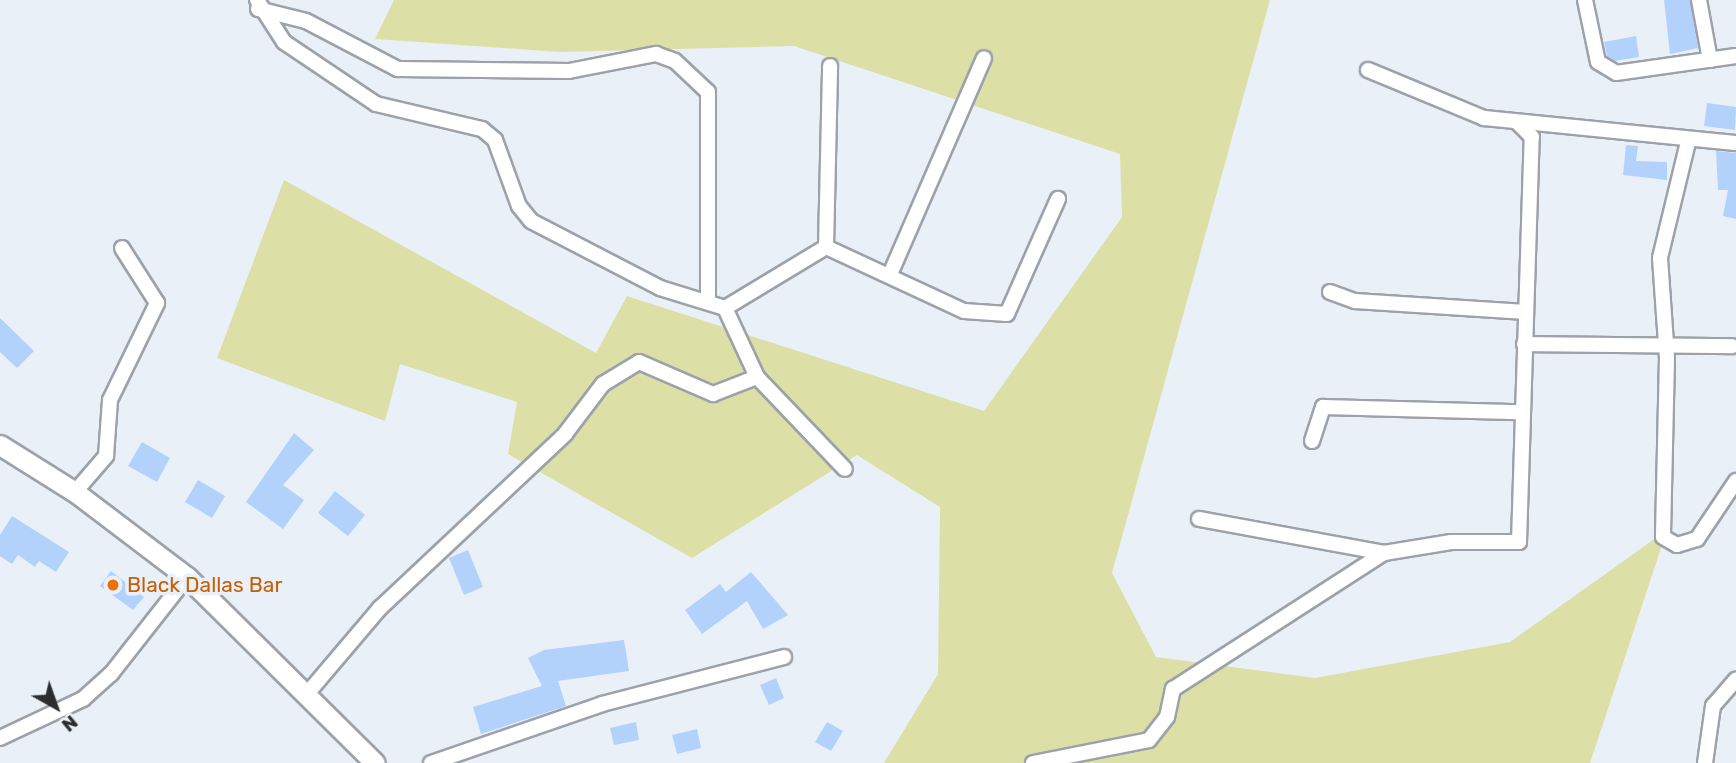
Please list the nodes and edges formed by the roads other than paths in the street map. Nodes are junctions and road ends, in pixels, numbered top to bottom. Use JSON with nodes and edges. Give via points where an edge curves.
{"nodes":[{"id":1,"x":1584,"y":0,"type":"edge"},
{"id":2,"x":1699,"y":0,"type":"edge"},
{"id":3,"x":258,"y":5,"type":"edge"},
{"id":4,"x":1736,"y":56,"type":"edge"},
{"id":5,"x":984,"y":58,"type":"dead end"},
{"id":6,"x":1710,"y":60,"type":"junction"},
{"id":7,"x":830,"y":66,"type":"dead end"},
{"id":8,"x":1368,"y":70,"type":"dead end"},
{"id":9,"x":1518,"y":123,"type":"junction"},
{"id":10,"x":1688,"y":142,"type":"junction"},
{"id":11,"x":1736,"y":143,"type":"edge"},
{"id":12,"x":1058,"y":199,"type":"dead end"},
{"id":13,"x":826,"y":247,"type":"junction"},
{"id":14,"x":122,"y":248,"type":"dead end"},
{"id":15,"x":891,"y":272,"type":"junction"},
{"id":16,"x":1330,"y":292,"type":"dead end"},
{"id":17,"x":708,"y":302,"type":"junction"},
{"id":18,"x":725,"y":308,"type":"junction"},
{"id":19,"x":1526,"y":312,"type":"junction"},
{"id":20,"x":1524,"y":344,"type":"junction"},
{"id":21,"x":1732,"y":346,"type":"dead end"},
{"id":22,"x":1666,"y":347,"type":"junction"},
{"id":23,"x":757,"y":377,"type":"junction"},
{"id":24,"x":1520,"y":412,"type":"junction"},
{"id":25,"x":1312,"y":441,"type":"dead end"},
{"id":26,"x":0,"y":445,"type":"edge"},
{"id":27,"x":845,"y":469,"type":"dead end"},
{"id":28,"x":1736,"y":481,"type":"edge"},
{"id":29,"x":75,"y":492,"type":"junction"},
{"id":30,"x":1199,"y":519,"type":"dead end"},
{"id":31,"x":1384,"y":553,"type":"junction"},
{"id":32,"x":187,"y":577,"type":"junction"},
{"id":33,"x":784,"y":657,"type":"dead end"},
{"id":34,"x":1736,"y":680,"type":"edge"},
{"id":35,"x":307,"y":694,"type":"junction"},
{"id":36,"x":0,"y":738,"type":"edge"},
{"id":37,"x":375,"y":763,"type":"edge"},
{"id":38,"x":431,"y":763,"type":"edge"},
{"id":39,"x":1033,"y":763,"type":"edge"},
{"id":40,"x":1705,"y":763,"type":"edge"}],
"edges":[{"from":1,"to":6,"type":"street","via":[[1598,62],[1616,73]]},
{"from":2,"to":6,"type":"street"},
{"from":3,"to":17,"type":"street","via":[[285,42],[376,104],[482,129],[495,141],[519,206],[531,221],[660,288]]},
{"from":3,"to":17,"type":"street","via":[[306,21],[398,69],[569,71],[656,54],[675,61],[708,92]]},
{"from":4,"to":6,"type":"street"},
{"from":5,"to":15,"type":"street"},
{"from":7,"to":13,"type":"street"},
{"from":8,"to":9,"type":"street","via":[[1483,118]]},
{"from":9,"to":10,"type":"street"},
{"from":9,"to":19,"type":"street","via":[[1532,138]]},
{"from":10,"to":11,"type":"street"},
{"from":10,"to":22,"type":"street","via":[[1660,258]]},
{"from":12,"to":15,"type":"street","via":[[1007,314],[964,311]]},
{"from":13,"to":15,"type":"street"},
{"from":13,"to":18,"type":"street"},
{"from":14,"to":29,"type":"street","via":[[157,303],[110,400],[106,456]]},
{"from":16,"to":19,"type":"street","via":[[1355,301]]},
{"from":17,"to":18,"type":"street"},
{"from":18,"to":23,"type":"street"},
{"from":19,"to":20,"type":"street"},
{"from":20,"to":22,"type":"street"},
{"from":20,"to":24,"type":"street"},
{"from":21,"to":22,"type":"street"},
{"from":22,"to":28,"type":"street","via":[[1663,537],[1677,545],[1697,539]]},
{"from":23,"to":27,"type":"street"},
{"from":23,"to":35,"type":"street","via":[[713,394],[639,362],[603,384],[565,434],[380,608]]},
{"from":24,"to":25,"type":"street","via":[[1324,407]]},
{"from":24,"to":31,"type":"street","via":[[1518,542],[1451,542]]},
{"from":26,"to":29,"type":"main road"},
{"from":29,"to":32,"type":"main road"},
{"from":30,"to":31,"type":"street"},
{"from":31,"to":39,"type":"street","via":[[1173,689],[1167,717],[1149,740]]},
{"from":32,"to":35,"type":"main road"},
{"from":32,"to":36,"type":"street","via":[[111,674],[83,699]]},
{"from":33,"to":38,"type":"street","via":[[601,704]]},
{"from":34,"to":40,"type":"street","via":[[1713,706]]},
{"from":35,"to":37,"type":"main road"}]}
